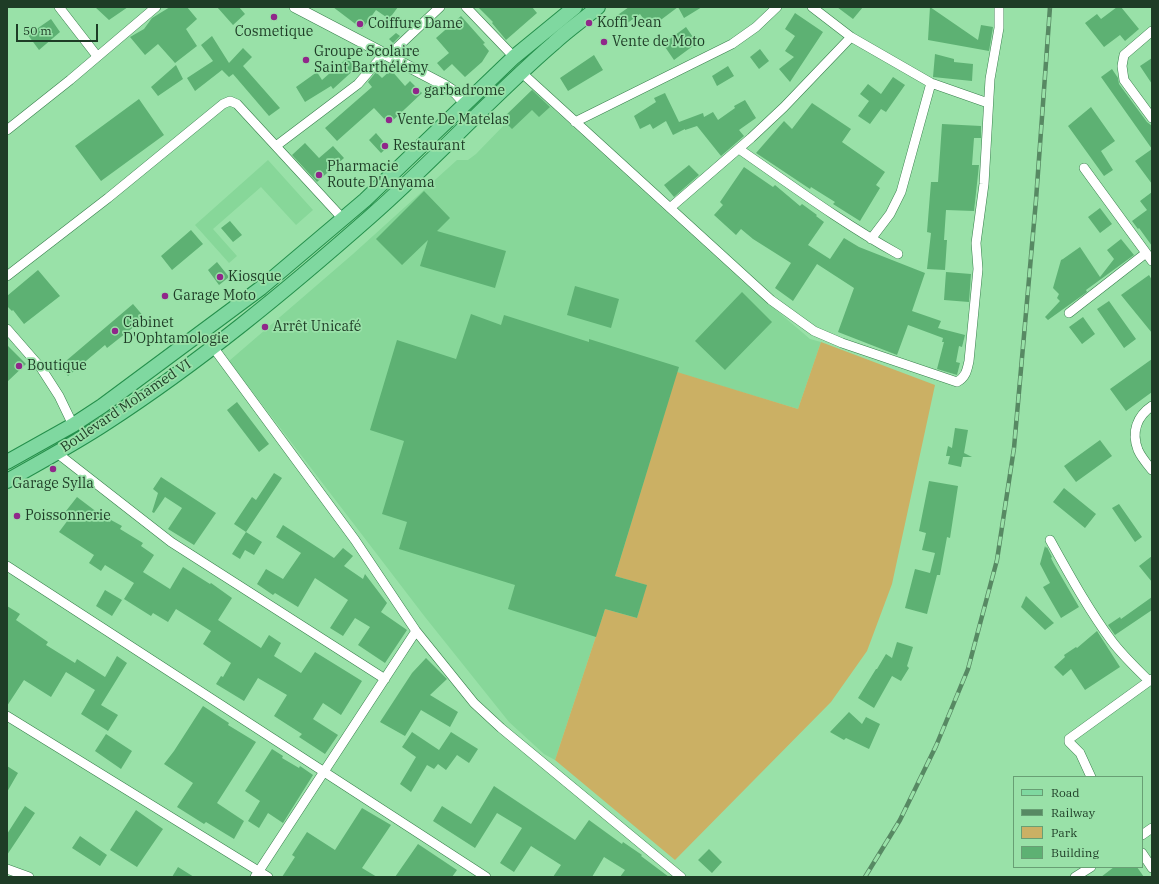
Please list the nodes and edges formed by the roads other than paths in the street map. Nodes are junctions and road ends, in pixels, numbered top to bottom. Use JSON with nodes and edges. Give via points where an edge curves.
{"nodes":[{"id":1,"x":59,"y":7,"type":"edge"},
{"id":2,"x":156,"y":7,"type":"edge"},
{"id":3,"x":295,"y":7,"type":"edge"},
{"id":4,"x":440,"y":7,"type":"edge"},
{"id":5,"x":466,"y":7,"type":"edge"},
{"id":6,"x":575,"y":7,"type":"edge"},
{"id":7,"x":598,"y":7,"type":"edge"},
{"id":8,"x":777,"y":7,"type":"edge"},
{"id":9,"x":812,"y":7,"type":"edge"},
{"id":10,"x":999,"y":7,"type":"edge"},
{"id":11,"x":1152,"y":31,"type":"edge"},
{"id":12,"x":851,"y":37,"type":"junction"},
{"id":13,"x":387,"y":54,"type":"junction"},
{"id":14,"x":98,"y":56,"type":"junction"},
{"id":15,"x":514,"y":57,"type":"junction"},
{"id":16,"x":522,"y":73,"type":"junction"},
{"id":17,"x":931,"y":83,"type":"junction"},
{"id":18,"x":465,"y":103,"type":"junction"},
{"id":19,"x":988,"y":103,"type":"junction"},
{"id":20,"x":476,"y":116,"type":"junction"},
{"id":21,"x":1152,"y":118,"type":"edge"},
{"id":22,"x":576,"y":122,"type":"junction"},
{"id":23,"x":7,"y":130,"type":"edge"},
{"id":24,"x":276,"y":146,"type":"junction"},
{"id":25,"x":739,"y":149,"type":"junction"},
{"id":26,"x":1084,"y":168,"type":"dead end"},
{"id":27,"x":670,"y":208,"type":"junction"},
{"id":28,"x":343,"y":219,"type":"junction"},
{"id":29,"x":871,"y":239,"type":"junction"},
{"id":30,"x":1146,"y":253,"type":"junction"},
{"id":31,"x":898,"y":254,"type":"dead end"},
{"id":32,"x":1152,"y":261,"type":"edge"},
{"id":33,"x":7,"y":276,"type":"edge"},
{"id":34,"x":1069,"y":313,"type":"dead end"},
{"id":35,"x":7,"y":328,"type":"edge"},
{"id":36,"x":213,"y":347,"type":"junction"},
{"id":37,"x":138,"y":380,"type":"junction"},
{"id":38,"x":148,"y":394,"type":"junction"},
{"id":39,"x":1152,"y":406,"type":"edge"},
{"id":40,"x":73,"y":425,"type":"junction"},
{"id":41,"x":57,"y":453,"type":"junction"},
{"id":42,"x":7,"y":462,"type":"edge"},
{"id":43,"x":1152,"y":470,"type":"edge"},
{"id":44,"x":7,"y":481,"type":"edge"},
{"id":45,"x":1050,"y":540,"type":"dead end"},
{"id":46,"x":7,"y":566,"type":"edge"},
{"id":47,"x":416,"y":631,"type":"junction"},
{"id":48,"x":385,"y":678,"type":"junction"},
{"id":49,"x":1150,"y":680,"type":"edge"},
{"id":50,"x":7,"y":716,"type":"edge"},
{"id":51,"x":324,"y":772,"type":"junction"},
{"id":52,"x":1091,"y":776,"type":"edge"},
{"id":53,"x":1152,"y":828,"type":"edge"},
{"id":54,"x":1143,"y":834,"type":"edge"},
{"id":55,"x":1143,"y":854,"type":"edge"},
{"id":56,"x":1089,"y":868,"type":"edge"},
{"id":57,"x":1152,"y":868,"type":"edge"},
{"id":58,"x":7,"y":869,"type":"edge"},
{"id":59,"x":257,"y":874,"type":"edge"},
{"id":60,"x":29,"y":877,"type":"edge"},
{"id":61,"x":268,"y":877,"type":"edge"},
{"id":62,"x":486,"y":877,"type":"edge"},
{"id":63,"x":681,"y":877,"type":"edge"},
{"id":64,"x":1075,"y":877,"type":"edge"}],
"edges":[{"from":1,"to":14,"type":"street"},
{"from":2,"to":14,"type":"street"},
{"from":3,"to":13,"type":"street"},
{"from":4,"to":13,"type":"street"},
{"from":5,"to":15,"type":"street"},
{"from":6,"to":15,"type":"main road","name":"Boulevard Mohamed VI"},
{"from":7,"to":16,"type":"main road","name":"Boulevard Mohamed VI","via":[[554,42]]},
{"from":8,"to":22,"type":"street","via":[[756,27],[732,44]]},
{"from":9,"to":12,"type":"street"},
{"from":10,"to":19,"type":"street","via":[[999,28]]},
{"from":11,"to":21,"type":"street","via":[[1124,55],[1122,66],[1124,80]]},
{"from":12,"to":17,"type":"street"},
{"from":12,"to":25,"type":"street"},
{"from":13,"to":18,"type":"street","via":[[444,85]]},
{"from":13,"to":24,"type":"street","via":[[358,84]]},
{"from":14,"to":23,"type":"street"},
{"from":15,"to":18,"type":"main road","name":"Boulevard Mohamed VI"},
{"from":16,"to":20,"type":"main road","name":"Boulevard Mohamed VI"},
{"from":16,"to":22,"type":"street"},
{"from":17,"to":19,"type":"street"},
{"from":17,"to":29,"type":"street","via":[[901,192],[890,214]]},
{"from":18,"to":20,"type":"main road"},
{"from":18,"to":28,"type":"main road","name":"Boulevard Mohamed VI"},
{"from":19,"to":27,"type":"street","via":[[984,184],[976,243],[978,270],[969,361],[966,375],[957,382],[814,331],[771,300]]},
{"from":20,"to":36,"type":"main road","name":"Boulevard Mohamed VI","via":[[370,217]]},
{"from":22,"to":27,"type":"street"},
{"from":24,"to":28,"type":"street"},
{"from":24,"to":33,"type":"street","via":[[237,104],[230,101],[223,104],[102,203]]},
{"from":25,"to":27,"type":"street"},
{"from":25,"to":29,"type":"street"},
{"from":26,"to":30,"type":"street"},
{"from":28,"to":37,"type":"main road","name":"Boulevard Mohamed VI","via":[[261,288]]},
{"from":29,"to":31,"type":"street"},
{"from":30,"to":32,"type":"street"},
{"from":30,"to":34,"type":"street"},
{"from":35,"to":40,"type":"street","via":[[41,368]]},
{"from":36,"to":38,"type":"main road","name":"Boulevard Mohamed VI"},
{"from":36,"to":47,"type":"street","via":[[355,540]]},
{"from":37,"to":38,"type":"main road"},
{"from":37,"to":40,"type":"main road","name":"Boulevard Mohamed VI"},
{"from":38,"to":41,"type":"main road","name":"Boulevard Mohamed VI"},
{"from":39,"to":43,"type":"street","via":[[1140,417],[1135,427],[1135,440],[1138,451]]},
{"from":40,"to":42,"type":"main road","name":"Boulevard Mohamed VI"},
{"from":41,"to":44,"type":"main road","name":"Boulevard Mohamed VI"},
{"from":41,"to":48,"type":"street","via":[[172,542]]},
{"from":45,"to":49,"type":"street","via":[[1111,640]]},
{"from":46,"to":51,"type":"street"},
{"from":47,"to":48,"type":"street"},
{"from":47,"to":63,"type":"street","via":[[474,703]]},
{"from":48,"to":51,"type":"street"},
{"from":49,"to":52,"type":"street","via":[[1069,739],[1080,753]]},
{"from":50,"to":59,"type":"street"},
{"from":51,"to":59,"type":"street"},
{"from":51,"to":62,"type":"street"},
{"from":53,"to":54,"type":"street"},
{"from":55,"to":57,"type":"street"},
{"from":56,"to":64,"type":"street"},
{"from":58,"to":60,"type":"street"},
{"from":59,"to":61,"type":"street"}]}
